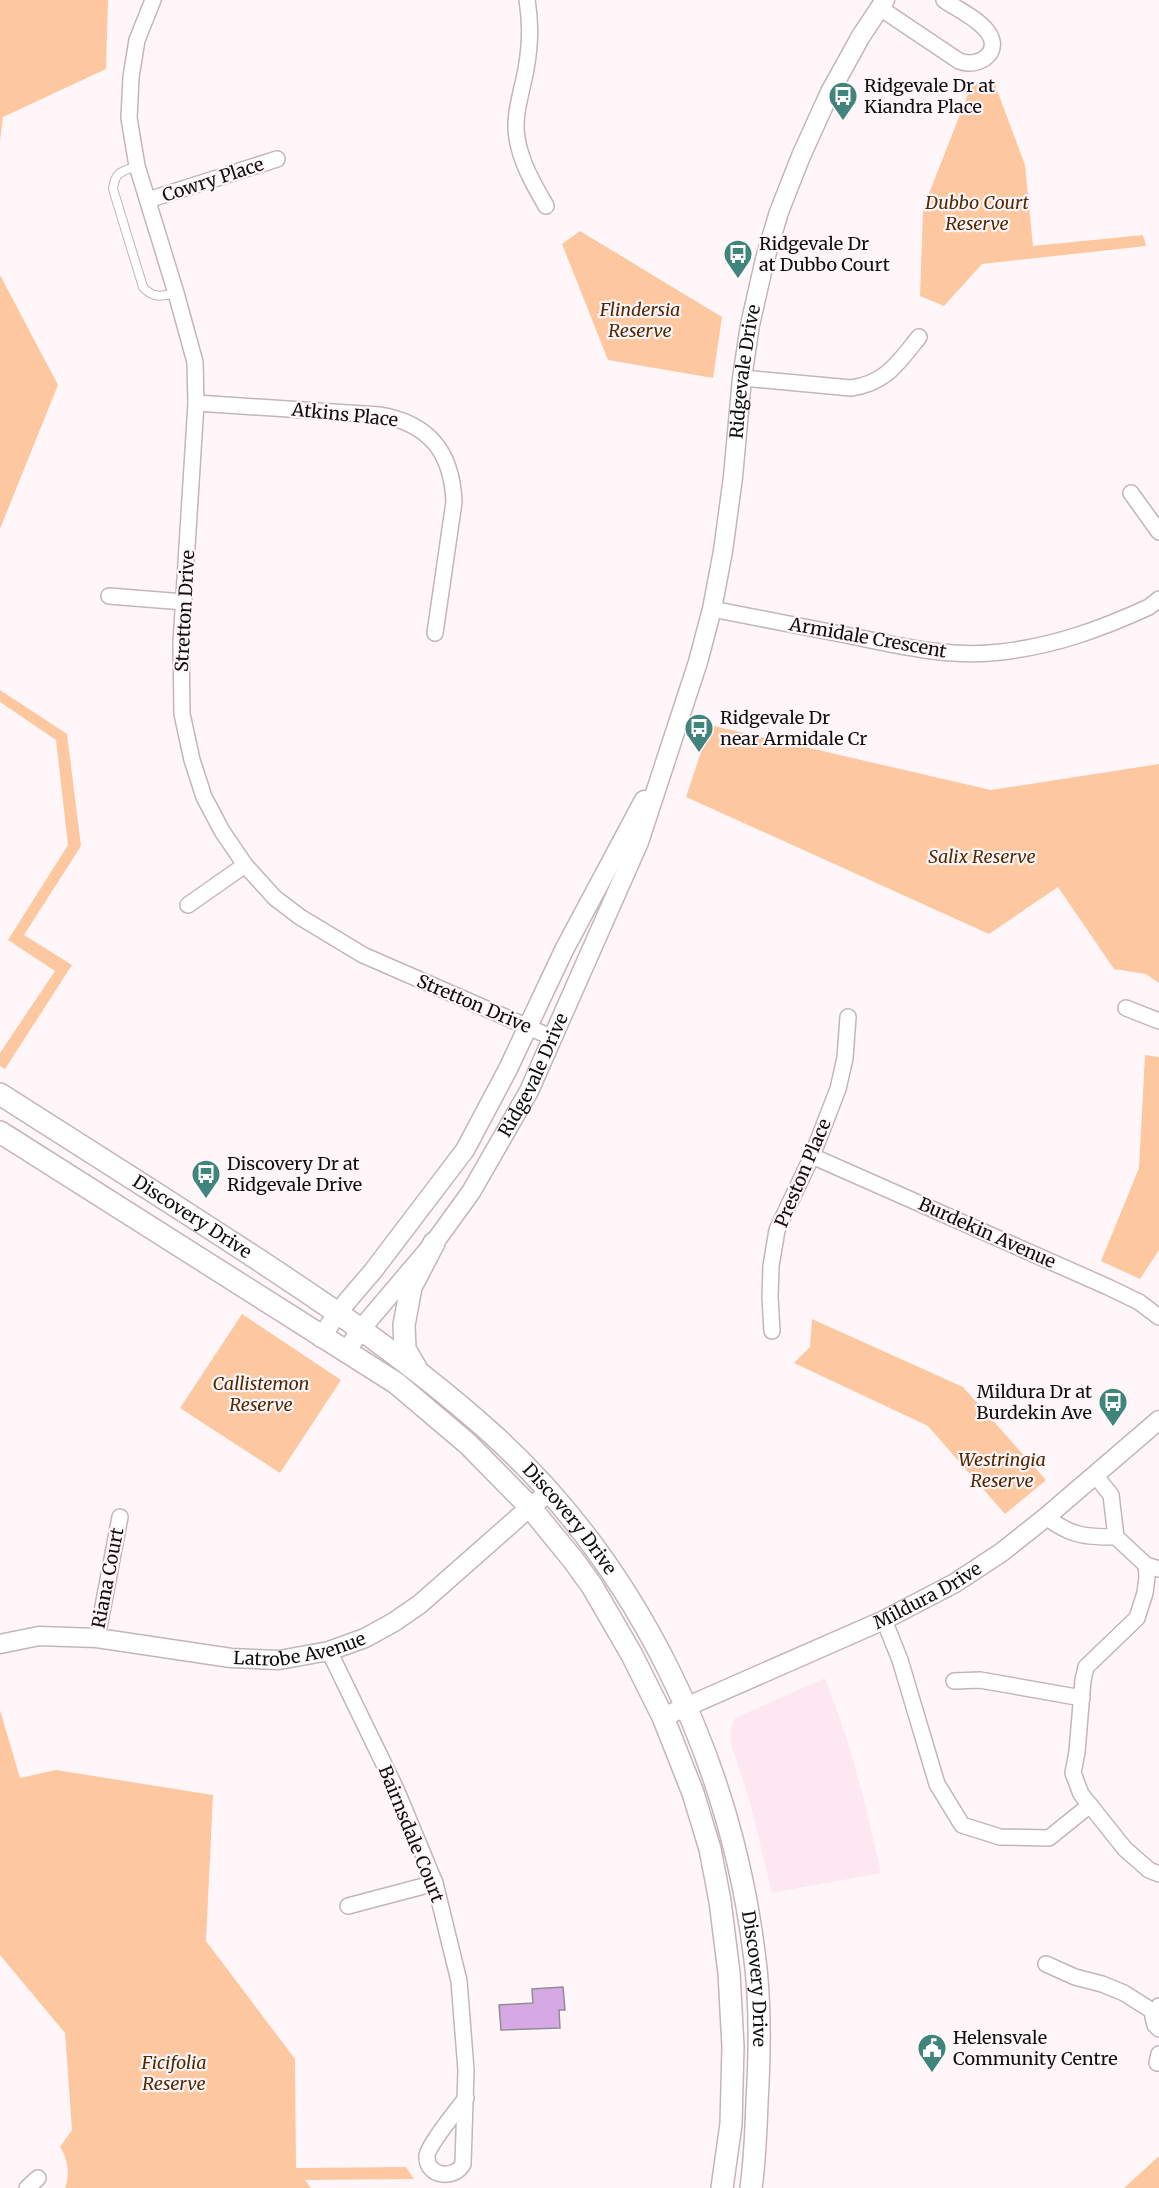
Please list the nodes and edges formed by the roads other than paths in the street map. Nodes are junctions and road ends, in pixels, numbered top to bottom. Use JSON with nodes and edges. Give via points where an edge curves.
{"nodes":[{"id":1,"x":153,"y":0,"type":"edge"},
{"id":2,"x":527,"y":0,"type":"edge"},
{"id":3,"x":944,"y":0,"type":"edge"},
{"id":4,"x":882,"y":4,"type":"edge"},
{"id":5,"x":277,"y":159,"type":"dead end"},
{"id":6,"x":137,"y":166,"type":"junction"},
{"id":7,"x":148,"y":200,"type":"junction"},
{"id":8,"x":546,"y":206,"type":"dead end"},
{"id":9,"x":176,"y":292,"type":"junction"},
{"id":10,"x":919,"y":337,"type":"dead end"},
{"id":11,"x":742,"y":378,"type":"junction"},
{"id":12,"x":195,"y":403,"type":"junction"},
{"id":13,"x":1131,"y":493,"type":"dead end"},
{"id":14,"x":1159,"y":532,"type":"edge"},
{"id":15,"x":109,"y":596,"type":"dead end"},
{"id":16,"x":1159,"y":599,"type":"edge"},
{"id":17,"x":184,"y":602,"type":"junction"},
{"id":18,"x":712,"y":609,"type":"junction"},
{"id":19,"x":435,"y":633,"type":"dead end"},
{"id":20,"x":664,"y":764,"type":"junction"},
{"id":21,"x":245,"y":865,"type":"junction"},
{"id":22,"x":188,"y":905,"type":"dead end"},
{"id":23,"x":1126,"y":1008,"type":"dead end"},
{"id":24,"x":848,"y":1017,"type":"dead end"},
{"id":25,"x":1159,"y":1021,"type":"edge"},
{"id":26,"x":527,"y":1026,"type":"junction"},
{"id":27,"x":551,"y":1037,"type":"junction"},
{"id":28,"x":0,"y":1094,"type":"edge"},
{"id":29,"x":0,"y":1132,"type":"edge"},
{"id":30,"x":812,"y":1156,"type":"junction"},
{"id":31,"x":434,"y":1243,"type":"junction"},
{"id":32,"x":338,"y":1312,"type":"junction"},
{"id":33,"x":1159,"y":1317,"type":"edge"},
{"id":34,"x":361,"y":1329,"type":"junction"},
{"id":35,"x":772,"y":1331,"type":"dead end"},
{"id":36,"x":321,"y":1338,"type":"junction"},
{"id":37,"x":346,"y":1352,"type":"junction"},
{"id":38,"x":418,"y":1372,"type":"junction"},
{"id":39,"x":1159,"y":1420,"type":"edge"},
{"id":40,"x":1095,"y":1475,"type":"junction"},
{"id":41,"x":550,"y":1492,"type":"junction"},
{"id":42,"x":530,"y":1507,"type":"junction"},
{"id":43,"x":1046,"y":1516,"type":"junction"},
{"id":44,"x":120,"y":1517,"type":"dead end"},
{"id":45,"x":1116,"y":1537,"type":"junction"},
{"id":46,"x":1152,"y":1567,"type":"edge"},
{"id":47,"x":884,"y":1620,"type":"junction"},
{"id":48,"x":97,"y":1638,"type":"junction"},
{"id":49,"x":0,"y":1644,"type":"edge"},
{"id":50,"x":328,"y":1651,"type":"junction"},
{"id":51,"x":954,"y":1681,"type":"dead end"},
{"id":52,"x":1082,"y":1698,"type":"junction"},
{"id":53,"x":686,"y":1707,"type":"junction"},
{"id":54,"x":663,"y":1717,"type":"junction"},
{"id":55,"x":1090,"y":1805,"type":"junction"},
{"id":56,"x":1159,"y":1874,"type":"edge"},
{"id":57,"x":435,"y":1883,"type":"junction"},
{"id":58,"x":348,"y":1906,"type":"dead end"},
{"id":59,"x":1046,"y":1964,"type":"dead end"},
{"id":60,"x":1156,"y":2009,"type":"edge"},
{"id":61,"x":1159,"y":2029,"type":"edge"},
{"id":62,"x":466,"y":2098,"type":"dead end"},
{"id":63,"x":722,"y":2188,"type":"edge"},
{"id":64,"x":751,"y":2188,"type":"edge"}],
"edges":[{"from":1,"to":6,"type":"street","name":"Stretton Drive","via":[[137,40],[130,77],[129,118]]},
{"from":2,"to":8,"type":"street","via":[[529,39],[517,112],[517,138],[527,172]]},
{"from":3,"to":4,"type":"street","via":[[990,35],[991,48],[984,59],[972,64],[959,61]]},
{"from":4,"to":11,"type":"street","name":"Ridgevale Drive","via":[[830,92],[779,213],[765,259]]},
{"from":5,"to":7,"type":"street","name":"Cowry Place"},
{"from":6,"to":7,"type":"street","name":"Stretton Drive"},
{"from":6,"to":9,"type":"lane","via":[[119,173],[113,189],[143,287],[160,297]]},
{"from":7,"to":9,"type":"street","name":"Stretton Drive"},
{"from":9,"to":12,"type":"street","name":"Stretton Drive","via":[[195,362]]},
{"from":10,"to":11,"type":"street","via":[[893,369],[865,386]]},
{"from":11,"to":18,"type":"street","name":"Ridgevale Drive","via":[[732,488]]},
{"from":12,"to":17,"type":"street","name":"Stretton Drive"},
{"from":12,"to":19,"type":"street","name":"Atkins Place","via":[[379,415],[413,424],[427,434],[448,465],[454,502]]},
{"from":13,"to":14,"type":"street"},
{"from":15,"to":17,"type":"street"},
{"from":16,"to":18,"type":"street","name":"Armidale Crescent","via":[[1078,637],[1036,648],[959,654],[908,648]]},
{"from":17,"to":21,"type":"street","name":"Stretton Drive","via":[[182,714],[192,760],[204,797]]},
{"from":18,"to":20,"type":"street","name":"Ridgevale Drive"},
{"from":20,"to":26,"type":"street","name":"Ridgevale Drive"},
{"from":20,"to":27,"type":"street","name":"Ridgevale Drive","via":[[639,842]]},
{"from":21,"to":22,"type":"street"},
{"from":21,"to":26,"type":"street","name":"Stretton Drive","via":[[275,898],[330,937]]},
{"from":23,"to":25,"type":"street"},
{"from":24,"to":30,"type":"street","name":"Preston Place","via":[[838,1089]]},
{"from":26,"to":27,"type":"street","name":"Stretton Drive"},
{"from":26,"to":32,"type":"street","name":"Ridgevale Drive","via":[[465,1150]]},
{"from":27,"to":31,"type":"street","name":"Ridgevale Drive","via":[[523,1101],[471,1192]]},
{"from":28,"to":32,"type":"main road","name":"Discovery Drive"},
{"from":29,"to":36,"type":"main road","name":"Discovery Drive"},
{"from":30,"to":33,"type":"street","name":"Burdekin Avenue","via":[[1108,1287]]},
{"from":30,"to":35,"type":"street","name":"Preston Place","via":[[777,1230],[770,1276]]},
{"from":31,"to":34,"type":"street","name":"Ridgevale Drive"},
{"from":31,"to":38,"type":"main road","via":[[411,1287],[404,1325],[405,1349]]},
{"from":32,"to":34,"type":"main road","name":"Discovery Drive"},
{"from":32,"to":36,"type":"street","name":"Ridgevale Drive"},
{"from":34,"to":37,"type":"street","name":"Ridgevale Drive"},
{"from":34,"to":38,"type":"main road","name":"Discovery Drive"},
{"from":36,"to":37,"type":"main road","name":"Discovery Drive"},
{"from":37,"to":42,"type":"main road","name":"Discovery Drive","via":[[396,1383],[468,1443]]},
{"from":38,"to":41,"type":"main road","name":"Discovery Drive","via":[[491,1433]]},
{"from":39,"to":40,"type":"street","name":"Mildura Drive"},
{"from":40,"to":43,"type":"street","name":"Mildura Drive"},
{"from":40,"to":45,"type":"street","via":[[1111,1495]]},
{"from":41,"to":42,"type":"street","name":"Latrobe Avenue"},
{"from":41,"to":53,"type":"main road","name":"Discovery Drive","via":[[630,1600]]},
{"from":42,"to":50,"type":"street","name":"Latrobe Avenue","via":[[420,1604],[365,1638]]},
{"from":42,"to":54,"type":"main road","name":"Discovery Drive","via":[[597,1594]]},
{"from":43,"to":45,"type":"street","via":[[1076,1535]]},
{"from":43,"to":47,"type":"street","name":"Mildura Drive","via":[[955,1583]]},
{"from":44,"to":48,"type":"street","name":"Riana Court"},
{"from":45,"to":46,"type":"street"},
{"from":46,"to":52,"type":"street","via":[[1137,1618],[1086,1667]]},
{"from":47,"to":53,"type":"street","name":"Mildura Drive"},
{"from":47,"to":55,"type":"street","via":[[937,1784],[962,1825],[1000,1837],[1049,1838]]},
{"from":48,"to":49,"type":"street","name":"Latrobe Avenue","via":[[39,1636]]},
{"from":48,"to":50,"type":"street","name":"Latrobe Avenue","via":[[231,1658],[279,1660]]},
{"from":50,"to":57,"type":"street","name":"Bairnsdale Court","via":[[396,1789]]},
{"from":51,"to":52,"type":"street","via":[[980,1680]]},
{"from":52,"to":55,"type":"street","via":[[1073,1773]]},
{"from":53,"to":54,"type":"street","name":"Mildura Drive"},
{"from":53,"to":64,"type":"main road","name":"Discovery Drive","via":[[733,1841],[755,1953],[760,2047]]},
{"from":54,"to":63,"type":"main road","name":"Discovery Drive","via":[[693,1793],[722,1911],[733,2047],[731,2124]]},
{"from":55,"to":56,"type":"street","via":[[1125,1849]]},
{"from":57,"to":58,"type":"street"},
{"from":57,"to":62,"type":"street","name":"Bairnsdale Court","via":[[459,1982]]},
{"from":59,"to":60,"type":"street"},
{"from":60,"to":61,"type":"street","via":[[1153,2020]]}]}
